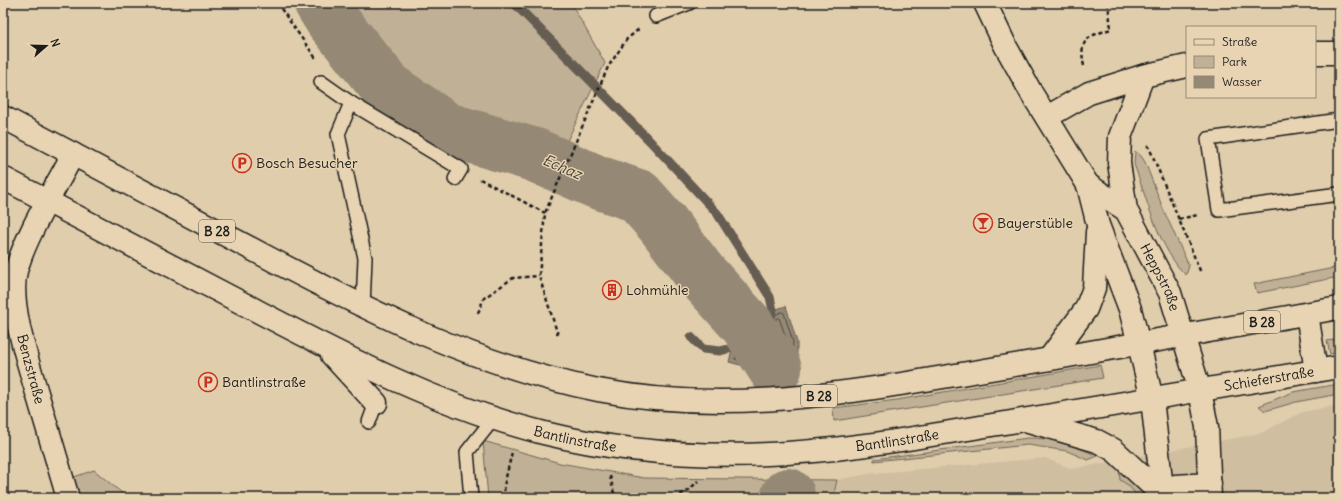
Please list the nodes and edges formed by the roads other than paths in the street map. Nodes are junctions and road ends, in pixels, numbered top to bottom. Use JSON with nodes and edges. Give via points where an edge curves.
{"nodes":[{"id":1,"x":689,"y":3,"type":"edge"},
{"id":2,"x":985,"y":3,"type":"edge"},
{"id":3,"x":656,"y":16,"type":"road end"},
{"id":4,"x":1316,"y":53,"type":"edge"},
{"id":5,"x":1339,"y":53,"type":"edge"},
{"id":6,"x":1186,"y":66,"type":"edge"},
{"id":7,"x":1143,"y":76,"type":"junction"},
{"id":8,"x":321,"y":82,"type":"dead end"},
{"id":9,"x":352,"y":102,"type":"junction"},
{"id":10,"x":3,"y":117,"type":"edge"},
{"id":11,"x":1047,"y":117,"type":"junction"},
{"id":12,"x":1339,"y":120,"type":"edge"},
{"id":13,"x":73,"y":154,"type":"junction"},
{"id":14,"x":458,"y":174,"type":"road end"},
{"id":15,"x":3,"y":178,"type":"edge"},
{"id":16,"x":1088,"y":185,"type":"junction"},
{"id":17,"x":1339,"y":194,"type":"edge"},
{"id":18,"x":48,"y":201,"type":"junction"},
{"id":19,"x":1126,"y":210,"type":"junction"},
{"id":20,"x":1098,"y":225,"type":"junction"},
{"id":21,"x":363,"y":307,"type":"junction"},
{"id":22,"x":1339,"y":308,"type":"edge"},
{"id":23,"x":1307,"y":314,"type":"junction"},
{"id":24,"x":1184,"y":336,"type":"junction"},
{"id":25,"x":1139,"y":344,"type":"junction"},
{"id":26,"x":324,"y":345,"type":"junction"},
{"id":27,"x":1049,"y":359,"type":"junction"},
{"id":28,"x":1339,"y":367,"type":"edge"},
{"id":29,"x":1316,"y":371,"type":"junction"},
{"id":30,"x":1200,"y":391,"type":"junction"},
{"id":31,"x":1152,"y":399,"type":"junction"},
{"id":32,"x":372,"y":412,"type":"dead end"},
{"id":33,"x":494,"y":418,"type":"junction"},
{"id":34,"x":1025,"y":420,"type":"junction"},
{"id":35,"x":1210,"y":491,"type":"edge"},
{"id":36,"x":1163,"y":497,"type":"edge"},
{"id":37,"x":68,"y":498,"type":"edge"},
{"id":38,"x":471,"y":498,"type":"edge"}],
"edges":[{"from":1,"to":3,"type":"lane"},
{"from":2,"to":11,"type":"main road","name":"Heppstraße","via":[[1006,47]]},
{"from":4,"to":5,"type":"main road"},
{"from":6,"to":7,"type":"main road"},
{"from":7,"to":11,"type":"main road","via":[[1089,93]]},
{"from":7,"to":19,"type":"main road","via":[[1120,137],[1119,163]]},
{"from":8,"to":9,"type":"lane"},
{"from":9,"to":14,"type":"lane"},
{"from":9,"to":21,"type":"lane","via":[[338,134],[365,258]]},
{"from":10,"to":13,"type":"main road","number":"B 28"},
{"from":11,"to":16,"type":"main road","name":"Heppstraße"},
{"from":12,"to":17,"type":"lane","via":[[1208,139],[1219,210]]},
{"from":13,"to":18,"type":"main road","name":"Benzstraße"},
{"from":13,"to":21,"type":"main road","number":"B 28"},
{"from":15,"to":18,"type":"main road","name":"Bantlinstraße"},
{"from":16,"to":19,"type":"main road","name":"Heppstraße"},
{"from":16,"to":20,"type":"main road","name":"Heppstraße"},
{"from":18,"to":26,"type":"main road","name":"Bantlinstraße"},
{"from":18,"to":37,"type":"main road","name":"Benzstraße","via":[[22,254],[14,290],[29,365]]},
{"from":19,"to":24,"type":"main road","name":"Heppstraße","via":[[1170,293]]},
{"from":20,"to":25,"type":"main road","name":"Heppstraße","via":[[1130,309]]},
{"from":20,"to":27,"type":"main road","via":[[1094,288],[1086,309]]},
{"from":21,"to":27,"type":"main road","number":"B 28","via":[[470,354],[530,374],[601,390],[678,401],[760,402],[802,398]]},
{"from":22,"to":23,"type":"main road","number":"B 28"},
{"from":23,"to":24,"type":"main road","number":"B 28"},
{"from":23,"to":29,"type":"main road"},
{"from":24,"to":25,"type":"main road","number":"B 28"},
{"from":24,"to":30,"type":"main road","name":"Heppstraße"},
{"from":25,"to":27,"type":"main road","number":"B 28"},
{"from":25,"to":31,"type":"main road","name":"Heppstraße"},
{"from":26,"to":32,"type":"main road"},
{"from":26,"to":33,"type":"main road","name":"Bantlinstraße","via":[[394,379]]},
{"from":28,"to":29,"type":"main road","name":"Schieferstraße"},
{"from":29,"to":30,"type":"main road","name":"Schieferstraße"},
{"from":30,"to":31,"type":"main road","name":"Bantlinstraße"},
{"from":30,"to":35,"type":"main road","name":"Heppstraße","via":[[1207,427]]},
{"from":31,"to":34,"type":"main road","name":"Bantlinstraße"},
{"from":31,"to":36,"type":"main road","name":"Heppstraße"},
{"from":33,"to":34,"type":"main road","name":"Bantlinstraße","via":[[555,435],[625,448],[733,455],[864,446]]},
{"from":33,"to":38,"type":"lane","via":[[467,452]]},
{"from":34,"to":36,"type":"main road","via":[[1097,441],[1114,450]]},
{"from":35,"to":36,"type":"main road","via":[[1175,486]]}]}
